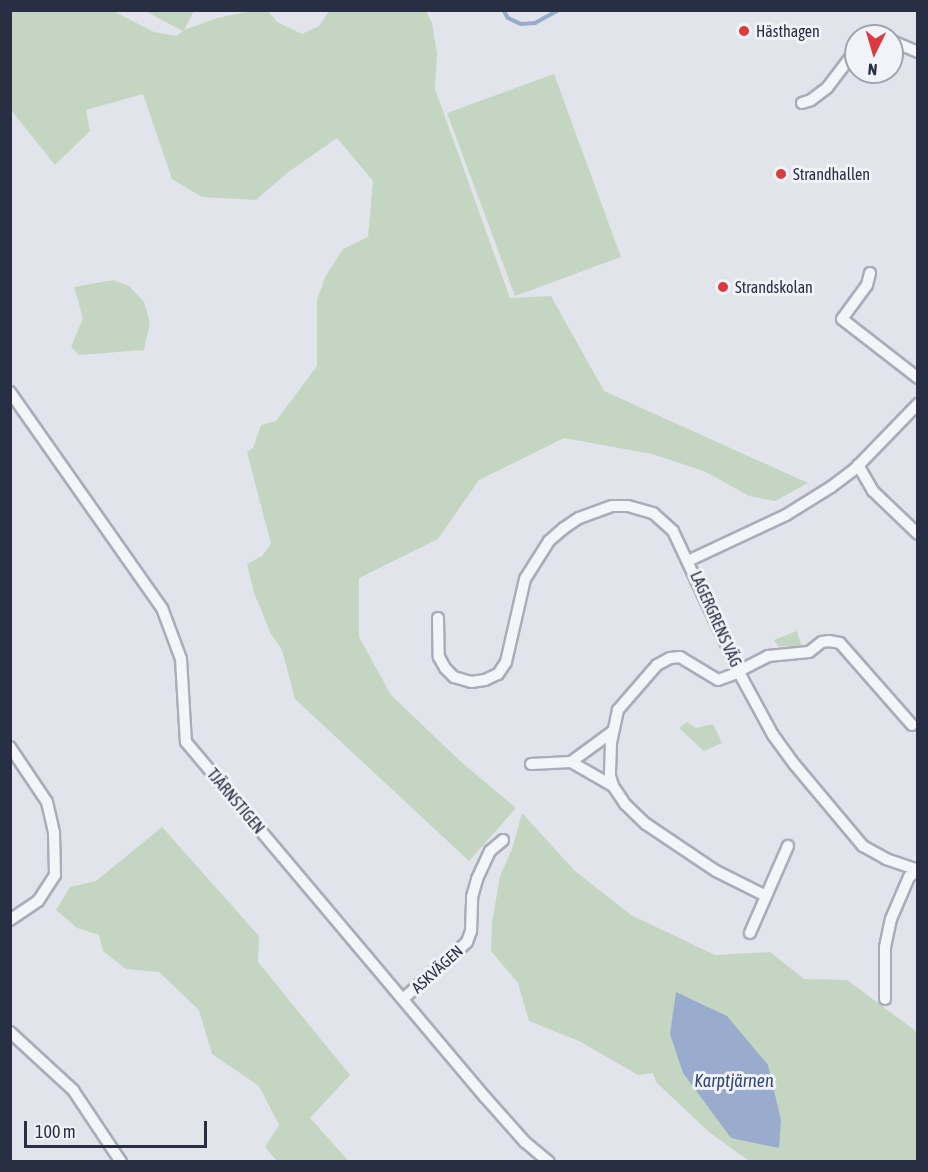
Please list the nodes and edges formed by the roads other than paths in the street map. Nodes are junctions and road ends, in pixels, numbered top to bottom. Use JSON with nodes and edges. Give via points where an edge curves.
{"nodes":[{"id":1,"x":904,"y":46,"type":"edge"},
{"id":2,"x":918,"y":52,"type":"edge"},
{"id":3,"x":844,"y":65,"type":"edge"},
{"id":4,"x":802,"y":103,"type":"dead end"},
{"id":5,"x":870,"y":273,"type":"dead end"},
{"id":6,"x":918,"y":378,"type":"edge"},
{"id":7,"x":10,"y":392,"type":"edge"},
{"id":8,"x":918,"y":404,"type":"edge"},
{"id":9,"x":858,"y":465,"type":"junction"},
{"id":10,"x":918,"y":534,"type":"edge"},
{"id":11,"x":690,"y":560,"type":"junction"},
{"id":12,"x":438,"y":618,"type":"dead end"},
{"id":13,"x":740,"y":671,"type":"junction"},
{"id":14,"x":912,"y":725,"type":"dead end"},
{"id":15,"x":612,"y":732,"type":"junction"},
{"id":16,"x":10,"y":747,"type":"edge"},
{"id":17,"x":571,"y":762,"type":"junction"},
{"id":18,"x":531,"y":764,"type":"dead end"},
{"id":19,"x":613,"y":786,"type":"junction"},
{"id":20,"x":503,"y":840,"type":"dead end"},
{"id":21,"x":788,"y":846,"type":"dead end"},
{"id":22,"x":918,"y":870,"type":"edge"},
{"id":23,"x":766,"y":896,"type":"junction"},
{"id":24,"x":10,"y":920,"type":"edge"},
{"id":25,"x":750,"y":933,"type":"dead end"},
{"id":26,"x":404,"y":998,"type":"junction"},
{"id":27,"x":885,"y":999,"type":"dead end"},
{"id":28,"x":10,"y":1032,"type":"edge"},
{"id":29,"x":122,"y":1161,"type":"edge"},
{"id":30,"x":549,"y":1161,"type":"edge"}],
"edges":[{"from":1,"to":2,"type":"street"},
{"from":3,"to":4,"type":"street","via":[[827,87]]},
{"from":5,"to":6,"type":"street","via":[[867,285],[842,319]]},
{"from":7,"to":26,"type":"street","name":"TJÄRNSTIGEN","via":[[162,608],[181,659],[186,742]]},
{"from":8,"to":9,"type":"street","name":"LAGERGRENS VÄG"},
{"from":9,"to":10,"type":"street","via":[[873,491]]},
{"from":9,"to":11,"type":"street","name":"LAGERGRENS VÄG","via":[[786,515]]},
{"from":11,"to":12,"type":"street","via":[[673,531],[641,508],[612,506],[564,528],[549,541],[525,579],[506,662],[498,674],[485,680],[471,682],[454,677],[445,668],[439,657]]},
{"from":11,"to":13,"type":"street","name":"LAGERGRENS VÄG"},
{"from":13,"to":14,"type":"street","via":[[774,654],[809,651],[829,640],[840,643]]},
{"from":13,"to":15,"type":"street","via":[[718,680],[687,660],[670,658],[645,675],[618,710]]},
{"from":13,"to":22,"type":"street","name":"LAGERGRENS VÄG","via":[[773,735],[863,846]]},
{"from":15,"to":17,"type":"street"},
{"from":15,"to":19,"type":"street","via":[[609,762]]},
{"from":16,"to":24,"type":"street","via":[[47,802],[55,864],[55,875],[38,901]]},
{"from":17,"to":18,"type":"street"},
{"from":17,"to":19,"type":"street"},
{"from":19,"to":23,"type":"street","via":[[646,824],[680,849]]},
{"from":20,"to":26,"type":"street","name":"ASKVÄGEN","via":[[490,851],[477,879],[467,942]]},
{"from":21,"to":23,"type":"street"},
{"from":22,"to":27,"type":"street","via":[[909,877],[891,919],[885,947]]},
{"from":23,"to":25,"type":"street"},
{"from":26,"to":30,"type":"street","name":"TJÄRNSTIGEN","via":[[517,1134]]},
{"from":28,"to":29,"type":"street","via":[[73,1090]]}]}
